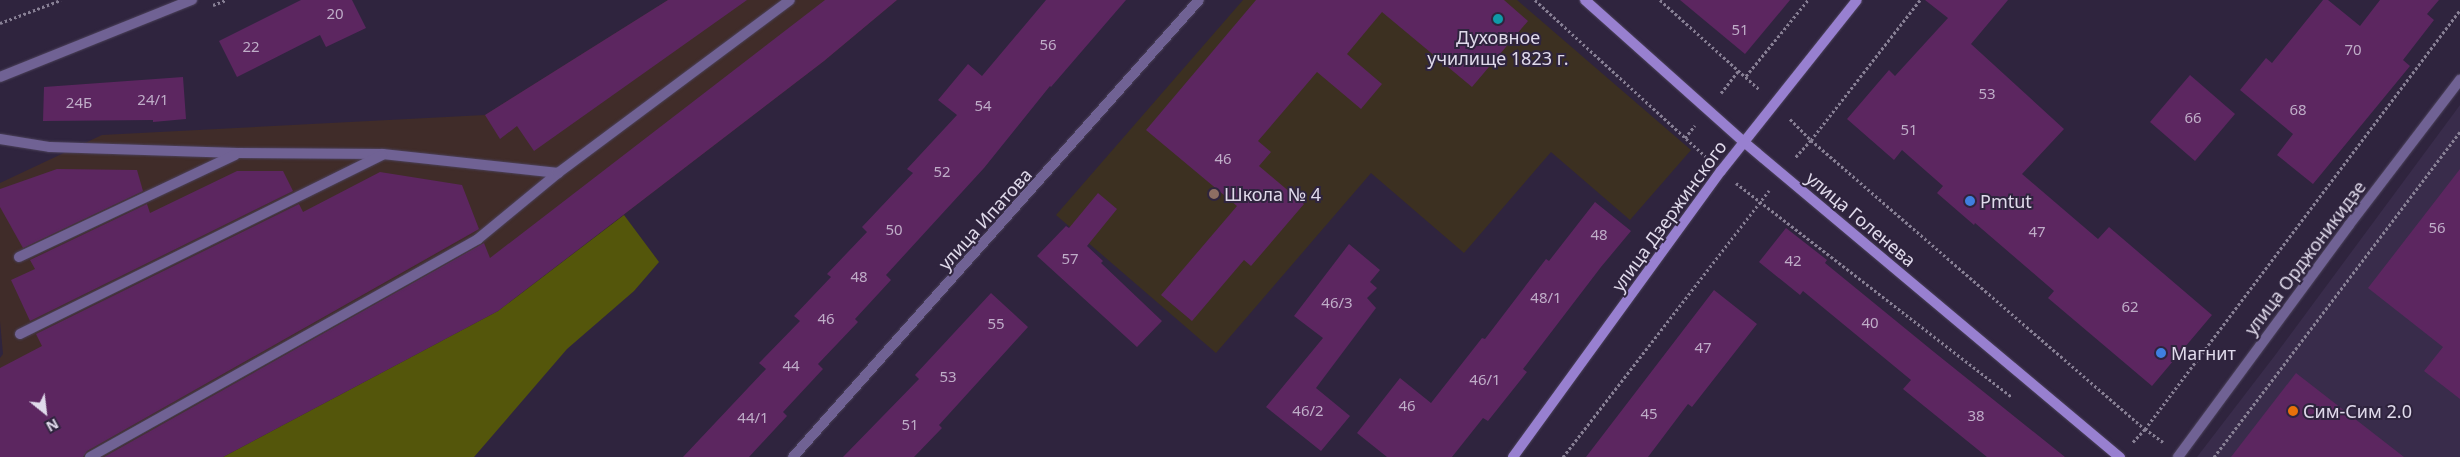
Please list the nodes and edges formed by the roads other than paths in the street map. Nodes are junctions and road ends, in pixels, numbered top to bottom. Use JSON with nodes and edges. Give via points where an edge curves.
{"nodes":[{"id":1,"x":192,"y":0,"type":"edge"},
{"id":2,"x":790,"y":0,"type":"edge"},
{"id":3,"x":1200,"y":0,"type":"edge"},
{"id":4,"x":1585,"y":0,"type":"edge"},
{"id":5,"x":1857,"y":0,"type":"edge"},
{"id":6,"x":0,"y":77,"type":"edge"},
{"id":7,"x":2460,"y":80,"type":"edge"},
{"id":8,"x":0,"y":139,"type":"edge"},
{"id":9,"x":1744,"y":142,"type":"junction"},
{"id":10,"x":238,"y":153,"type":"junction"},
{"id":11,"x":383,"y":154,"type":"junction"},
{"id":12,"x":558,"y":173,"type":"junction"},
{"id":13,"x":19,"y":257,"type":"dead end"},
{"id":14,"x":20,"y":334,"type":"dead end"},
{"id":15,"x":2179,"y":456,"type":"edge"},
{"id":16,"x":90,"y":457,"type":"edge"},
{"id":17,"x":793,"y":457,"type":"edge"},
{"id":18,"x":1513,"y":457,"type":"edge"},
{"id":19,"x":2119,"y":457,"type":"edge"}],
"edges":[{"from":1,"to":6,"type":"street"},
{"from":2,"to":12,"type":"street"},
{"from":3,"to":17,"type":"street","name":"улица Ипатова"},
{"from":4,"to":9,"type":"main road","name":"улица Голенева"},
{"from":5,"to":9,"type":"main road","name":"улица Дзержинского"},
{"from":7,"to":15,"type":"street","name":"улица Орджоникидзе"},
{"from":8,"to":10,"type":"street","via":[[50,147]]},
{"from":9,"to":18,"type":"main road","name":"улица Дзержинского"},
{"from":9,"to":19,"type":"main road","name":"улица Голенева"},
{"from":10,"to":11,"type":"street"},
{"from":10,"to":13,"type":"street"},
{"from":11,"to":12,"type":"street"},
{"from":11,"to":14,"type":"street"},
{"from":12,"to":16,"type":"street","via":[[478,239]]}]}
